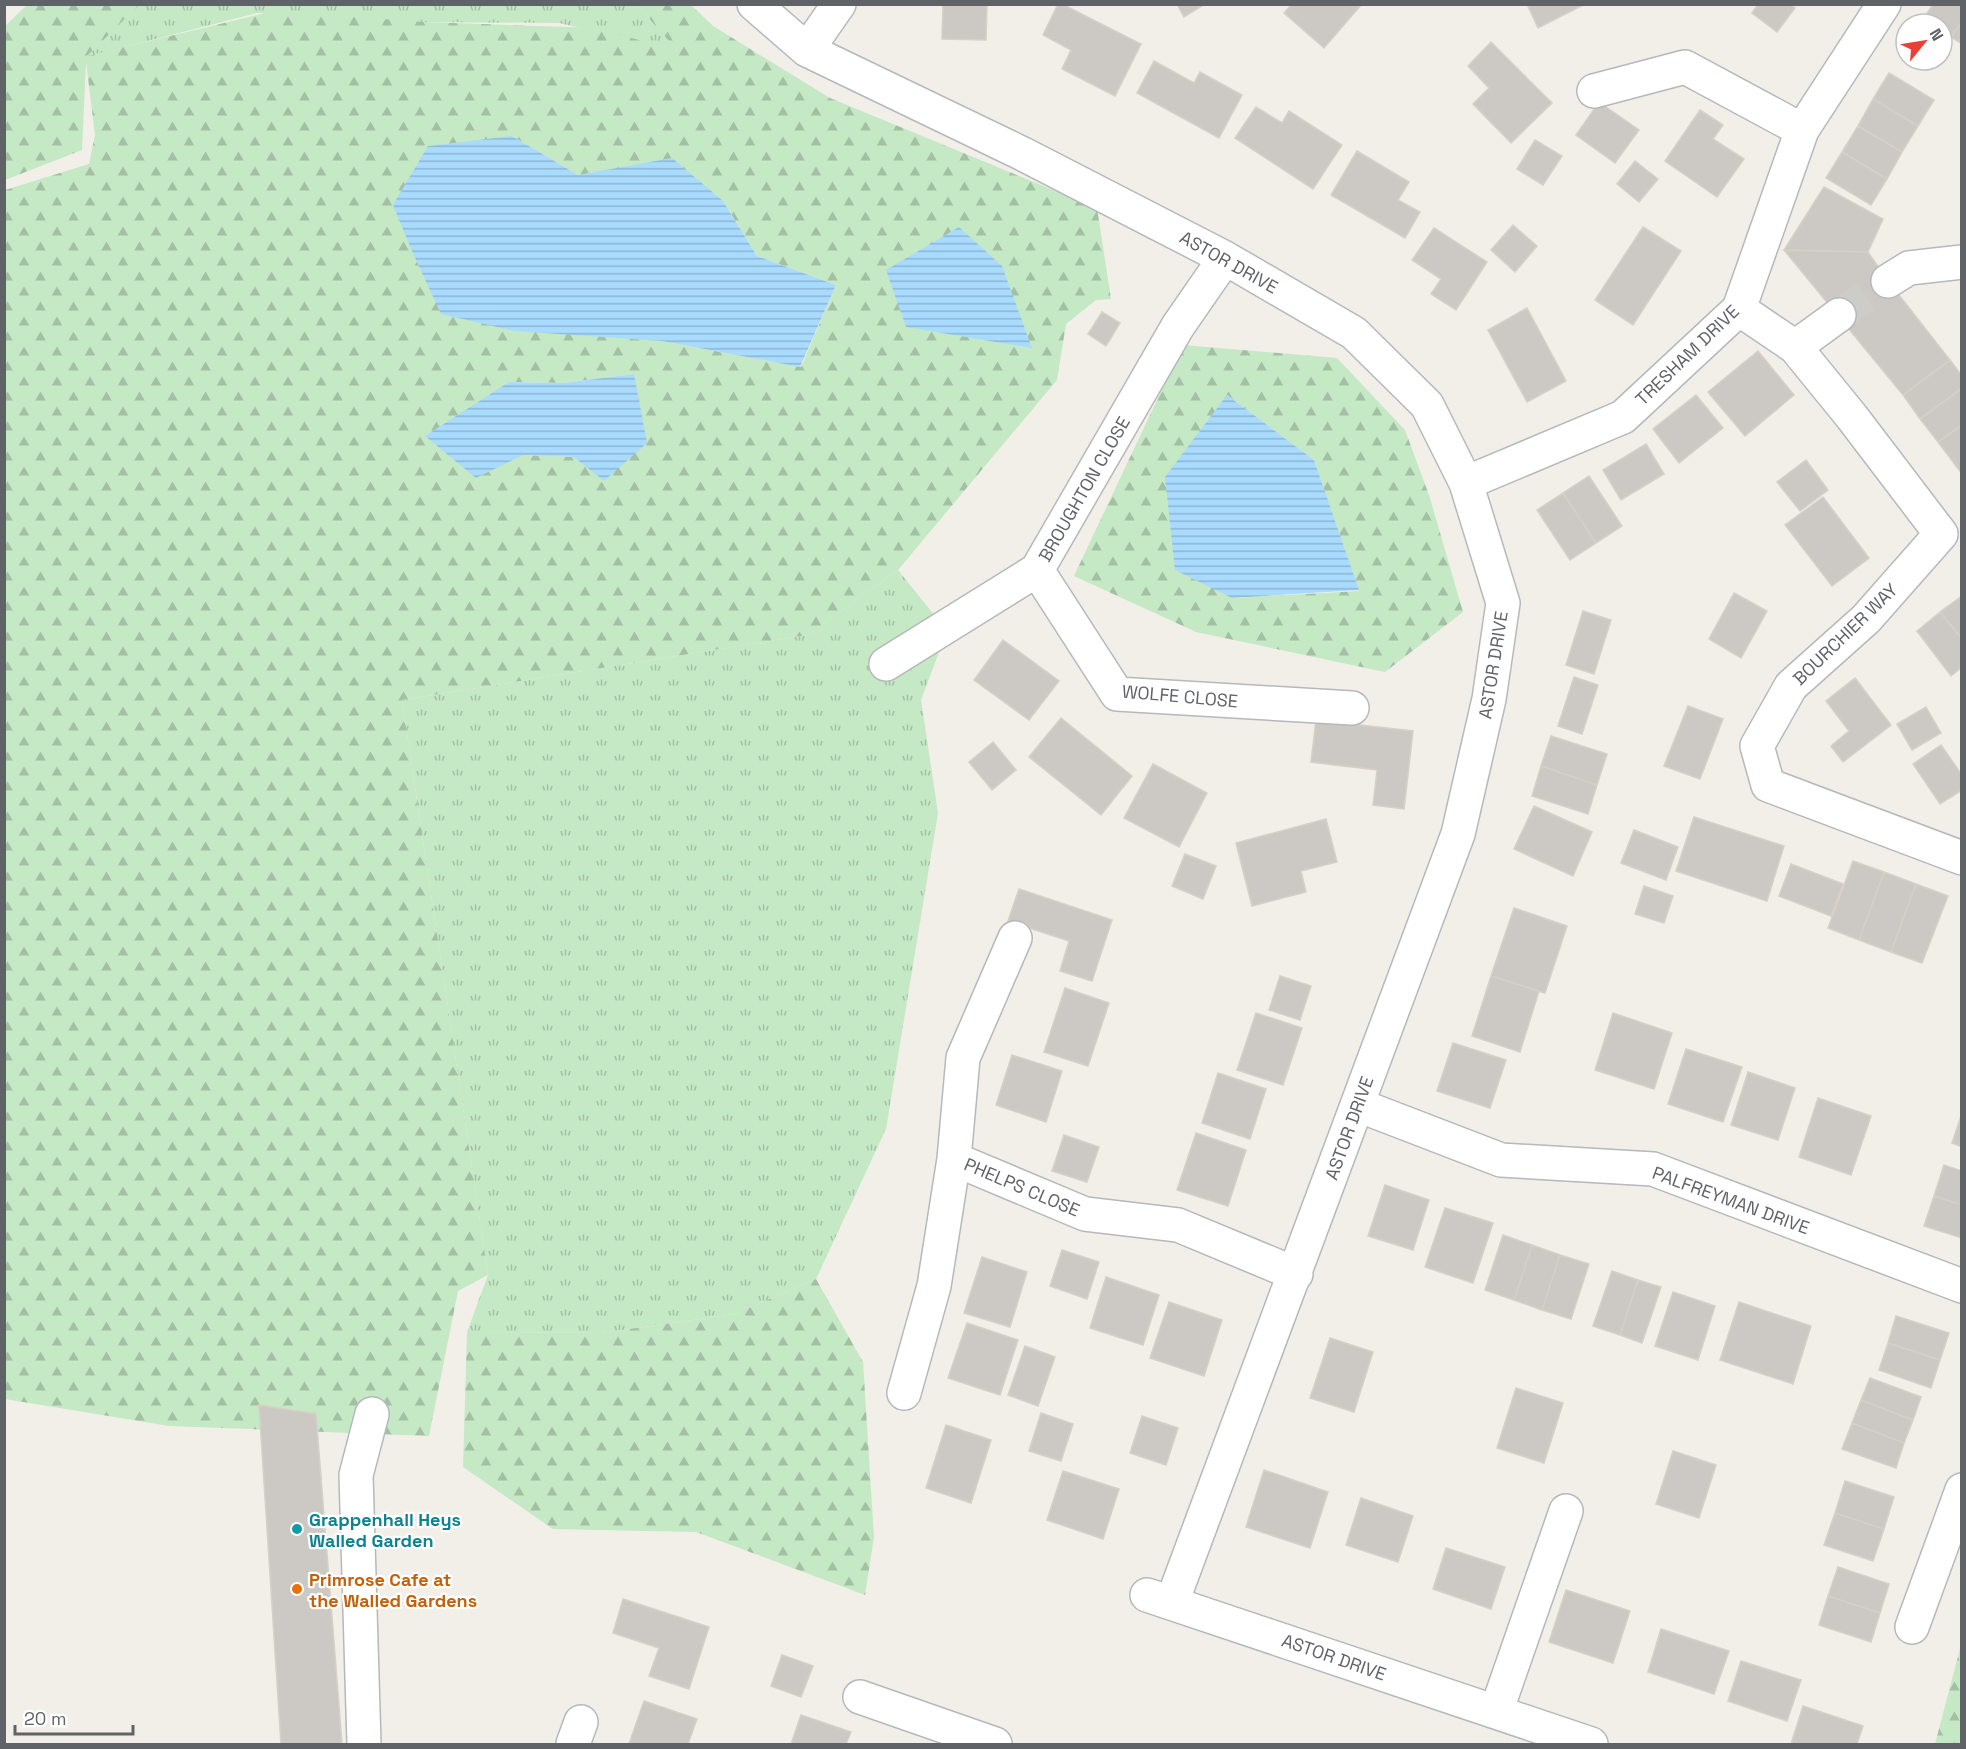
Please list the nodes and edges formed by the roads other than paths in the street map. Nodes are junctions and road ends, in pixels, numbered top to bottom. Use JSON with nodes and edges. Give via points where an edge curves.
{"nodes":[{"id":1,"x":754,"y":4,"type":"edge"},
{"id":2,"x":839,"y":4,"type":"edge"},
{"id":3,"x":1884,"y":4,"type":"edge"},
{"id":4,"x":807,"y":50,"type":"junction"},
{"id":5,"x":1594,"y":91,"type":"dead end"},
{"id":6,"x":1802,"y":130,"type":"junction"},
{"id":7,"x":1225,"y":258,"type":"junction"},
{"id":8,"x":1962,"y":262,"type":"edge"},
{"id":9,"x":1888,"y":281,"type":"tunnel mouth"},
{"id":10,"x":1739,"y":309,"type":"junction"},
{"id":11,"x":1839,"y":315,"type":"tunnel mouth"},
{"id":12,"x":1795,"y":348,"type":"junction"},
{"id":13,"x":1466,"y":483,"type":"junction"},
{"id":14,"x":1951,"y":526,"type":"edge"},
{"id":15,"x":1037,"y":570,"type":"junction"},
{"id":16,"x":886,"y":664,"type":"dead end"},
{"id":17,"x":1352,"y":708,"type":"dead end"},
{"id":18,"x":1962,"y":858,"type":"edge"},
{"id":19,"x":1015,"y":938,"type":"dead end"},
{"id":20,"x":1358,"y":1105,"type":"junction"},
{"id":21,"x":954,"y":1159,"type":"junction"},
{"id":22,"x":1296,"y":1274,"type":"junction"},
{"id":23,"x":1962,"y":1286,"type":"edge"},
{"id":24,"x":904,"y":1393,"type":"dead end"},
{"id":25,"x":372,"y":1414,"type":"dead end"},
{"id":26,"x":1959,"y":1498,"type":"edge"},
{"id":27,"x":1566,"y":1510,"type":"dead end"},
{"id":28,"x":1912,"y":1627,"type":"dead end"},
{"id":29,"x":860,"y":1697,"type":"dead end"},
{"id":30,"x":1496,"y":1712,"type":"junction"},
{"id":31,"x":364,"y":1744,"type":"edge"},
{"id":32,"x":995,"y":1744,"type":"edge"},
{"id":33,"x":1591,"y":1744,"type":"edge"}],
"edges":[{"from":1,"to":4,"type":"street","name":"ASTOR DRIVE"},
{"from":2,"to":4,"type":"street"},
{"from":3,"to":6,"type":"street","name":"TRESHAM DRIVE"},
{"from":4,"to":7,"type":"street","name":"ASTOR DRIVE","via":[[1023,154]]},
{"from":5,"to":6,"type":"street","via":[[1685,66]]},
{"from":6,"to":10,"type":"street","name":"TRESHAM DRIVE"},
{"from":7,"to":13,"type":"street","name":"ASTOR DRIVE","via":[[1354,333],[1427,405]]},
{"from":7,"to":15,"type":"street","name":"BROUGHTON CLOSE","via":[[1178,326]]},
{"from":8,"to":9,"type":"street","via":[[1909,268]]},
{"from":10,"to":12,"type":"street","name":"BOURCHIER WAY"},
{"from":10,"to":13,"type":"street","name":"TRESHAM DRIVE","via":[[1623,417]]},
{"from":11,"to":12,"type":"street"},
{"from":12,"to":14,"type":"street","name":"BOURCHIER WAY"},
{"from":13,"to":20,"type":"street","name":"ASTOR DRIVE","via":[[1503,603],[1489,699],[1458,834]]},
{"from":14,"to":18,"type":"street","name":"BOURCHIER WAY","via":[[1866,619],[1791,686],[1757,746],[1768,785]]},
{"from":15,"to":16,"type":"street","name":"BROUGHTON CLOSE"},
{"from":15,"to":17,"type":"street","name":"WOLFE CLOSE","via":[[1117,694]]},
{"from":19,"to":21,"type":"street","name":"PHELPS CLOSE","via":[[963,1058]]},
{"from":20,"to":22,"type":"street","name":"ASTOR DRIVE"},
{"from":20,"to":23,"type":"street","name":"PALFREYMAN DRIVE","via":[[1501,1160],[1653,1169]]},
{"from":21,"to":22,"type":"street","name":"PHELPS CLOSE","via":[[1085,1214],[1178,1225]]},
{"from":21,"to":24,"type":"street","name":"PHELPS CLOSE","via":[[934,1286]]},
{"from":22,"to":30,"type":"street","name":"ASTOR DRIVE","via":[[1160,1598]]},
{"from":25,"to":31,"type":"street","via":[[356,1475]]},
{"from":26,"to":28,"type":"street"},
{"from":27,"to":30,"type":"street"},
{"from":29,"to":32,"type":"street"},
{"from":30,"to":33,"type":"street","name":"ASTOR DRIVE"}]}
